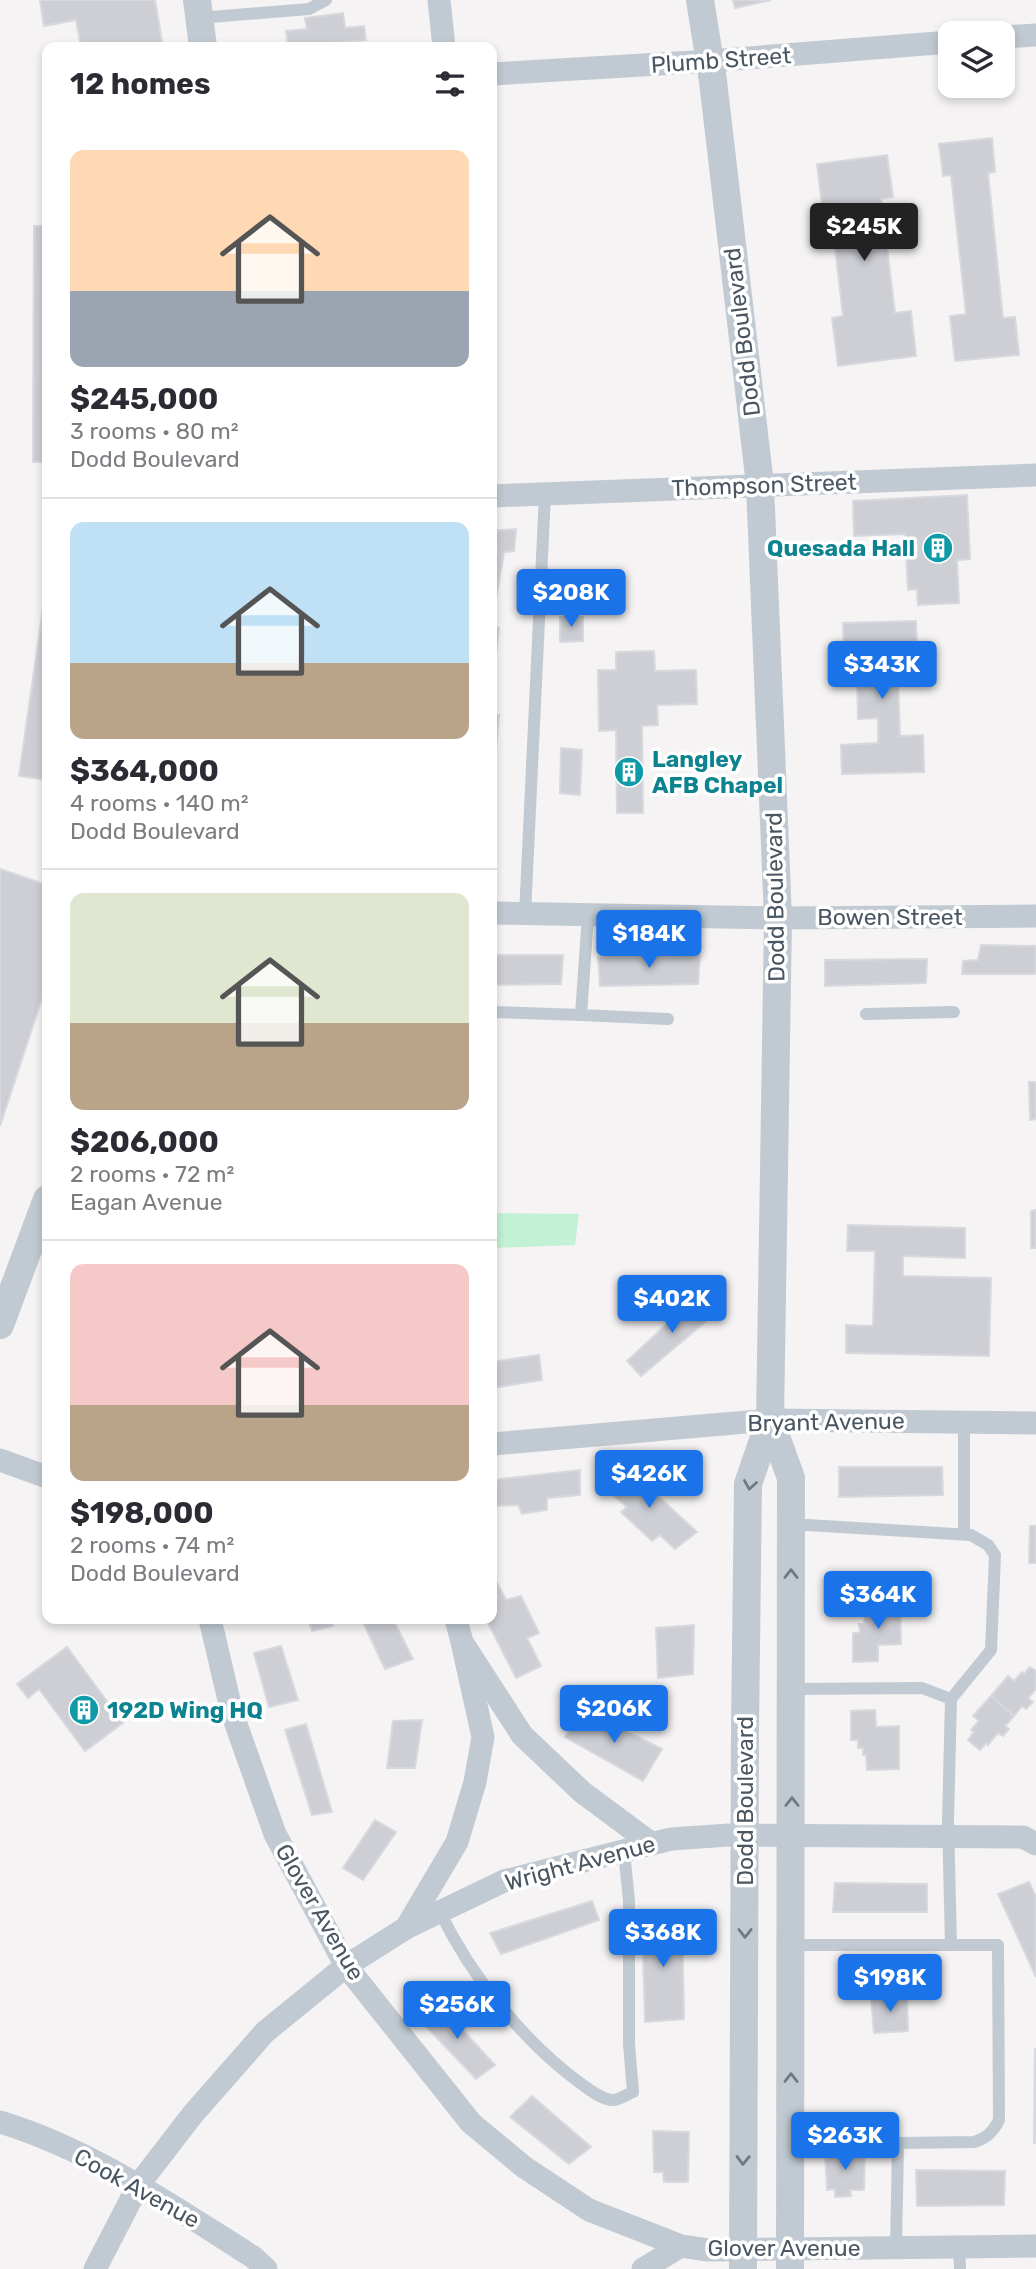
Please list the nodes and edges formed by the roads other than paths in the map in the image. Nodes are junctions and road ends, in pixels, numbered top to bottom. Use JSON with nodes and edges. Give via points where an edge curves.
{"nodes":[{"id":1,"x":326,"y":0,"type":"edge"},
{"id":2,"x":439,"y":0,"type":"edge"},
{"id":3,"x":700,"y":0,"type":"edge"},
{"id":4,"x":198,"y":9,"type":"edge"},
{"id":5,"x":1036,"y":35,"type":"edge"},
{"id":6,"x":1015,"y":36,"type":"edge"},
{"id":7,"x":201,"y":42,"type":"edge"},
{"id":8,"x":443,"y":42,"type":"edge"},
{"id":9,"x":938,"y":43,"type":"edge"},
{"id":10,"x":710,"y":61,"type":"junction"},
{"id":11,"x":497,"y":75,"type":"edge"},
{"id":12,"x":1036,"y":475,"type":"edge"},
{"id":13,"x":760,"y":485,"type":"junction"},
{"id":14,"x":545,"y":494,"type":"junction"},
{"id":15,"x":497,"y":496,"type":"edge"},
{"id":16,"x":497,"y":913,"type":"edge"},
{"id":17,"x":525,"y":914,"type":"junction"},
{"id":18,"x":588,"y":915,"type":"junction"},
{"id":19,"x":1036,"y":916,"type":"edge"},
{"id":20,"x":778,"y":918,"type":"junction"},
{"id":21,"x":497,"y":1012,"type":"edge"},
{"id":22,"x":954,"y":1012,"type":"dead end"},
{"id":23,"x":866,"y":1014,"type":"dead end"},
{"id":24,"x":581,"y":1015,"type":"junction"},
{"id":25,"x":668,"y":1019,"type":"dead end"},
{"id":26,"x":42,"y":1212,"type":"edge"},
{"id":27,"x":0,"y":1325,"type":"edge"},
{"id":28,"x":770,"y":1420,"type":"junction"},
{"id":29,"x":964,"y":1422,"type":"junction"},
{"id":30,"x":1036,"y":1423,"type":"edge"},
{"id":31,"x":497,"y":1444,"type":"edge"},
{"id":32,"x":0,"y":1460,"type":"edge"},
{"id":33,"x":42,"y":1476,"type":"edge"},
{"id":34,"x":791,"y":1524,"type":"junction"},
{"id":35,"x":964,"y":1534,"type":"junction"},
{"id":36,"x":211,"y":1624,"type":"edge"},
{"id":37,"x":457,"y":1624,"type":"edge"},
{"id":38,"x":462,"y":1642,"type":"junction"},
{"id":39,"x":792,"y":1689,"type":"junction"},
{"id":40,"x":951,"y":1699,"type":"junction"},
{"id":41,"x":745,"y":1835,"type":"junction"},
{"id":42,"x":792,"y":1837,"type":"junction"},
{"id":43,"x":1032,"y":1837,"type":"edge"},
{"id":44,"x":948,"y":1838,"type":"junction"},
{"id":45,"x":652,"y":1844,"type":"junction"},
{"id":46,"x":624,"y":1851,"type":"junction"},
{"id":47,"x":440,"y":1912,"type":"junction"},
{"id":48,"x":406,"y":1928,"type":"junction"},
{"id":49,"x":791,"y":1945,"type":"junction"},
{"id":50,"x":951,"y":1945,"type":"junction"},
{"id":51,"x":346,"y":1966,"type":"junction"},
{"id":52,"x":0,"y":2122,"type":"edge"},
{"id":53,"x":139,"y":2184,"type":"junction"},
{"id":54,"x":681,"y":2246,"type":"junction"},
{"id":55,"x":1036,"y":2246,"type":"edge"},
{"id":56,"x":896,"y":2248,"type":"junction"},
{"id":57,"x":960,"y":2258,"type":"edge"},
{"id":58,"x":743,"y":2259,"type":"edge"},
{"id":59,"x":790,"y":2259,"type":"edge"},
{"id":60,"x":95,"y":2269,"type":"edge"},
{"id":61,"x":266,"y":2269,"type":"edge"},
{"id":62,"x":643,"y":2269,"type":"edge"}],
"edges":[{"from":1,"to":4,"type":"lane","via":[[309,9]]},
{"from":2,"to":8,"type":"street"},
{"from":3,"to":10,"type":"street","name":"Dodd Boulevard"},
{"from":4,"to":7,"type":"street"},
{"from":5,"to":6,"type":"street"},
{"from":9,"to":10,"type":"street","name":"Plumb Street"},
{"from":10,"to":11,"type":"street","name":"Plumb Street"},
{"from":10,"to":13,"type":"street","name":"Dodd Boulevard"},
{"from":12,"to":13,"type":"street","name":"Thompson Street"},
{"from":13,"to":14,"type":"street","name":"Thompson Street"},
{"from":13,"to":20,"type":"street","name":"Dodd Boulevard"},
{"from":14,"to":15,"type":"street","name":"Thompson Street"},
{"from":14,"to":17,"type":"lane"},
{"from":16,"to":17,"type":"street","name":"Bowen Street"},
{"from":17,"to":18,"type":"street","name":"Bowen Street"},
{"from":18,"to":20,"type":"street","name":"Bowen Street"},
{"from":18,"to":24,"type":"lane"},
{"from":19,"to":20,"type":"street","name":"Bowen Street"},
{"from":20,"to":28,"type":"street","name":"Dodd Boulevard"},
{"from":21,"to":24,"type":"lane"},
{"from":22,"to":23,"type":"lane"},
{"from":24,"to":25,"type":"lane"},
{"from":26,"to":27,"type":"street"},
{"from":28,"to":29,"type":"street","name":"Bryant Avenue"},
{"from":28,"to":31,"type":"street","name":"Bryant Avenue"},
{"from":28,"to":34,"type":"street","name":"Dodd Boulevard","via":[[791,1478]]},
{"from":28,"to":41,"type":"street","name":"Dodd Boulevard","one_way":true,"via":[[748,1484]]},
{"from":29,"to":30,"type":"street","name":"Bryant Avenue"},
{"from":29,"to":35,"type":"lane"},
{"from":32,"to":33,"type":"street"},
{"from":34,"to":35,"type":"lane"},
{"from":39,"to":34,"type":"street","name":"Dodd Boulevard","one_way":true},
{"from":35,"to":40,"type":"lane","via":[[988,1545],[995,1555],[991,1650]]},
{"from":36,"to":51,"type":"street","name":"Glover Avenue","via":[[232,1713],[275,1834]]},
{"from":37,"to":38,"type":"street"},
{"from":38,"to":45,"type":"street","via":[[522,1735],[582,1792]]},
{"from":38,"to":48,"type":"street","via":[[483,1737],[475,1782],[457,1842]]},
{"from":39,"to":40,"type":"lane","via":[[922,1688]]},
{"from":42,"to":39,"type":"street","name":"Dodd Boulevard","one_way":true},
{"from":40,"to":44,"type":"lane"},
{"from":41,"to":42,"type":"street","name":"Wright Avenue"},
{"from":41,"to":45,"type":"street","name":"Wright Avenue"},
{"from":41,"to":58,"type":"street","name":"Dodd Boulevard","one_way":true},
{"from":42,"to":44,"type":"street","name":"Wright Avenue"},
{"from":42,"to":49,"type":"street","name":"Dodd Boulevard"},
{"from":43,"to":44,"type":"street","name":"Wright Avenue"},
{"from":44,"to":50,"type":"lane"},
{"from":45,"to":46,"type":"street","name":"Wright Avenue"},
{"from":46,"to":47,"type":"street","name":"Wright Avenue","via":[[504,1881]]},
{"from":46,"to":47,"type":"lane","via":[[634,2092],[614,2100],[599,2096],[555,2064],[504,2010]]},
{"from":47,"to":48,"type":"street","name":"Wright Avenue"},
{"from":48,"to":51,"type":"street","name":"Wright Avenue"},
{"from":49,"to":50,"type":"lane"},
{"from":59,"to":49,"type":"street","name":"Dodd Boulevard","one_way":true},
{"from":50,"to":56,"type":"lane","via":[[998,1945],[999,2120],[993,2131],[974,2142],[898,2143]]},
{"from":51,"to":53,"type":"street","name":"Wright Avenue","via":[[265,2032]]},
{"from":51,"to":54,"type":"street","name":"Glover Avenue","via":[[471,2123],[589,2210]]},
{"from":52,"to":53,"type":"street","name":"Cook Avenue","via":[[28,2130]]},
{"from":53,"to":60,"type":"street","name":"Wright Avenue"},
{"from":53,"to":61,"type":"street","name":"Cook Avenue"},
{"from":54,"to":58,"type":"street","name":"Glover Avenue"},
{"from":54,"to":62,"type":"street"},
{"from":55,"to":57,"type":"street","name":"Glover Avenue"},
{"from":56,"to":57,"type":"street","name":"Glover Avenue"},
{"from":56,"to":59,"type":"street","name":"Glover Avenue"},
{"from":58,"to":59,"type":"street","name":"Glover Avenue"}]}
